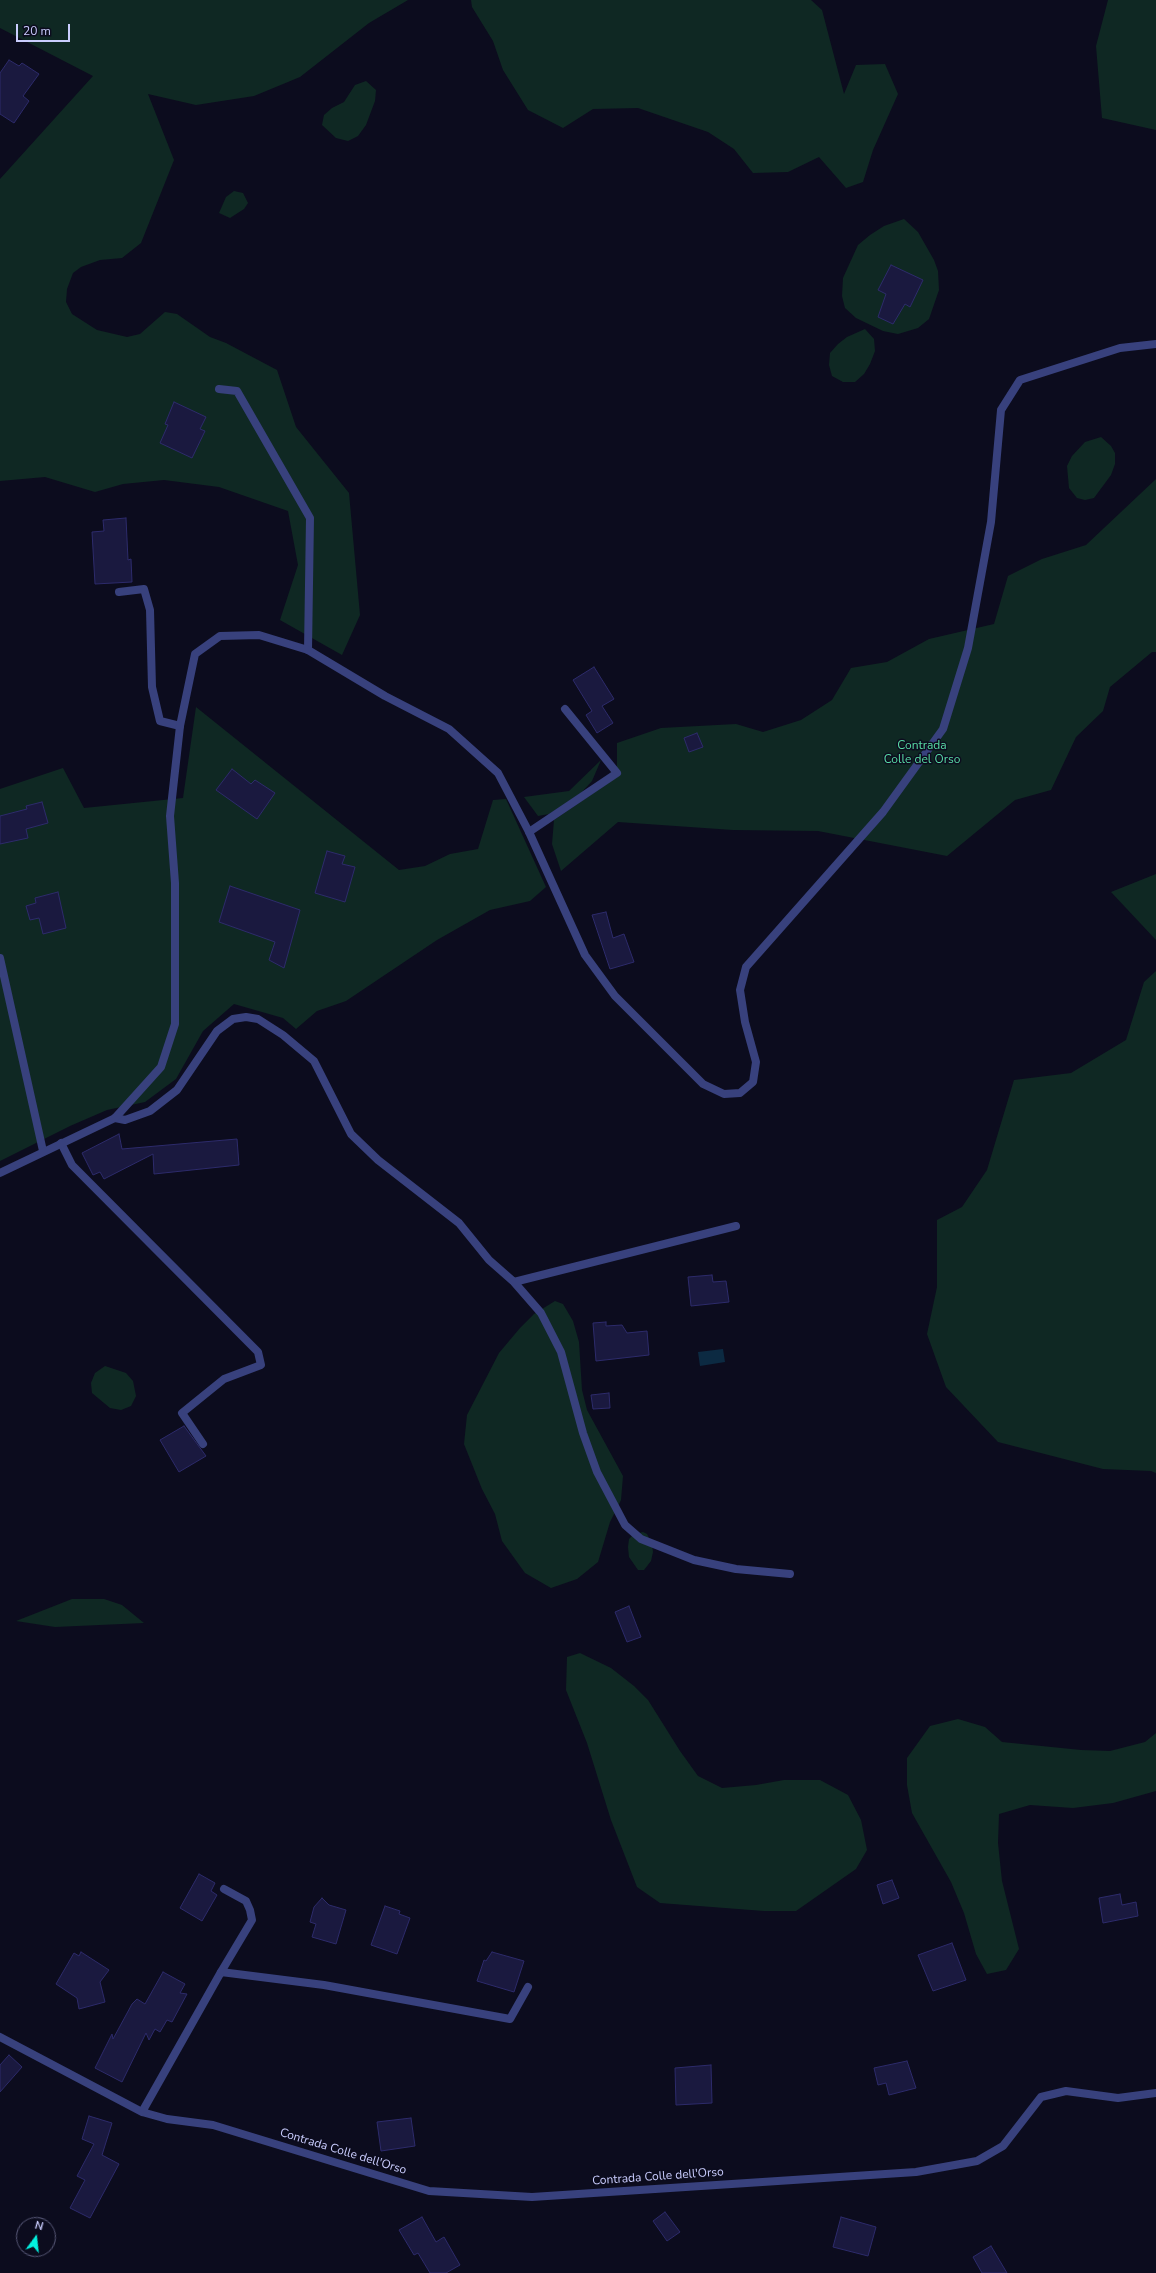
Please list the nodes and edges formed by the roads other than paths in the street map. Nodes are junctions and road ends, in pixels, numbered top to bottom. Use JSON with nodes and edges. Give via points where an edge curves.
{"nodes":[{"id":1,"x":1156,"y":344,"type":"edge"},
{"id":2,"x":219,"y":389,"type":"dead end"},
{"id":3,"x":119,"y":592,"type":"dead end"},
{"id":4,"x":308,"y":650,"type":"junction"},
{"id":5,"x":565,"y":709,"type":"dead end"},
{"id":6,"x":180,"y":726,"type":"junction"},
{"id":7,"x":529,"y":832,"type":"junction"},
{"id":8,"x":0,"y":958,"type":"edge"},
{"id":9,"x":116,"y":1118,"type":"junction"},
{"id":10,"x":61,"y":1143,"type":"junction"},
{"id":11,"x":44,"y":1151,"type":"junction"},
{"id":12,"x":0,"y":1173,"type":"edge"},
{"id":13,"x":736,"y":1226,"type":"dead end"},
{"id":14,"x":514,"y":1282,"type":"junction"},
{"id":15,"x":203,"y":1444,"type":"dead end"},
{"id":16,"x":790,"y":1574,"type":"dead end"},
{"id":17,"x":224,"y":1889,"type":"dead end"},
{"id":18,"x":221,"y":1972,"type":"junction"},
{"id":19,"x":528,"y":1987,"type":"dead end"},
{"id":20,"x":0,"y":2037,"type":"edge"},
{"id":21,"x":1156,"y":2093,"type":"edge"},
{"id":22,"x":142,"y":2112,"type":"junction"}],
"edges":[{"from":1,"to":7,"type":"street","via":[[1120,348],[1020,380],[1001,410],[991,522],[968,648],[943,729],[883,812],[746,966],[740,990],[745,1022],[756,1062],[753,1082],[740,1092],[724,1094],[702,1084],[615,996],[585,955]]},
{"from":2,"to":4,"type":"street","via":[[237,392],[310,518]]},
{"from":3,"to":6,"type":"street","via":[[144,589],[150,610],[152,687],[160,721]]},
{"from":4,"to":6,"type":"street","via":[[259,635],[220,636],[195,654]]},
{"from":4,"to":7,"type":"street","via":[[385,696],[449,729],[498,773]]},
{"from":5,"to":7,"type":"street","via":[[617,773]]},
{"from":6,"to":9,"type":"street","via":[[170,816],[175,883],[175,1024],[161,1067]]},
{"from":8,"to":11,"type":"street"},
{"from":9,"to":10,"type":"street"},
{"from":9,"to":14,"type":"street","via":[[124,1120],[150,1111],[177,1090],[217,1031],[233,1019],[258,1019],[283,1035],[314,1061],[351,1134],[378,1160],[459,1223],[489,1260]]},
{"from":10,"to":11,"type":"street"},
{"from":10,"to":15,"type":"street","via":[[72,1165],[258,1352],[261,1366],[224,1380],[182,1413]]},
{"from":11,"to":12,"type":"street"},
{"from":13,"to":14,"type":"street"},
{"from":14,"to":16,"type":"street","via":[[541,1313],[561,1352],[583,1433],[597,1472],[625,1525],[640,1539],[694,1560],[736,1569]]},
{"from":17,"to":18,"type":"street","via":[[246,1901],[252,1920]]},
{"from":18,"to":19,"type":"street","via":[[324,1985],[510,2019]]},
{"from":18,"to":22,"type":"street"},
{"from":20,"to":22,"type":"street","name":"Contrada Colle dell'Orso"},
{"from":21,"to":22,"type":"street","name":"Contrada Colle dell'Orso","via":[[1118,2098],[1066,2091],[1041,2097],[1003,2146],[976,2161],[916,2172],[532,2197],[429,2191],[213,2125],[167,2119]]}]}
